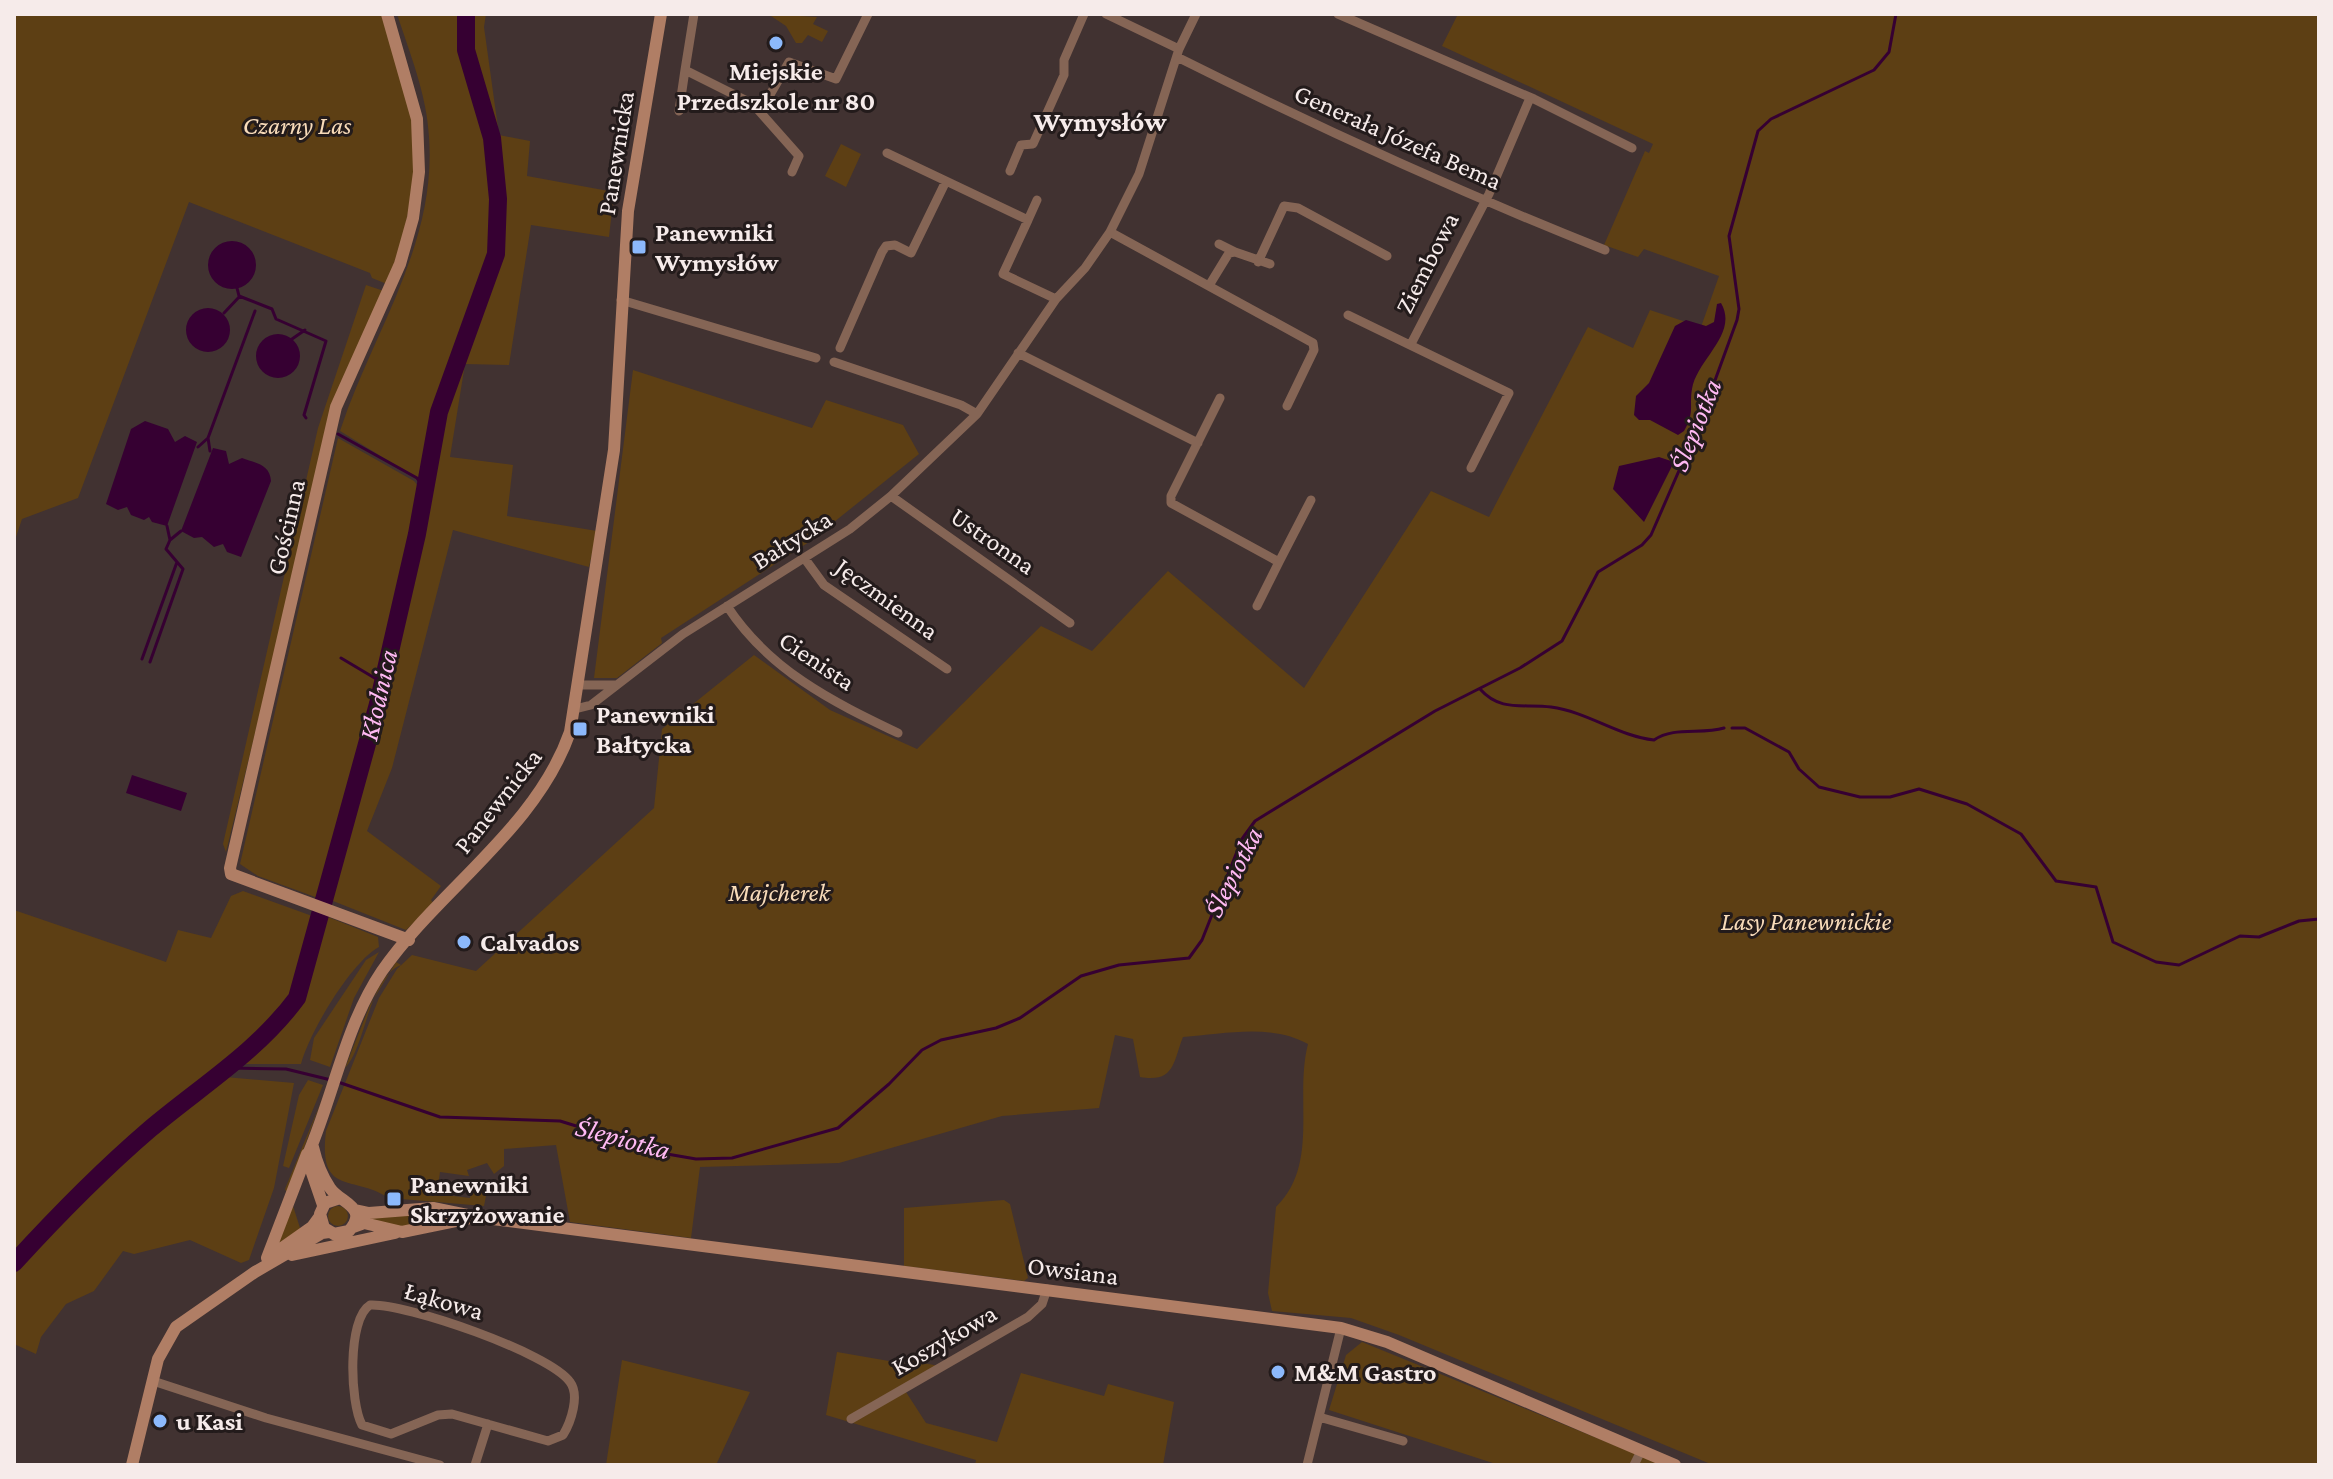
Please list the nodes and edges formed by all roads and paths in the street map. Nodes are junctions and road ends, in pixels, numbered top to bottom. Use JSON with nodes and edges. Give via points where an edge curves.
{"nodes":[{"id":1,"x":387,"y":14,"type":"edge"},
{"id":2,"x":661,"y":14,"type":"edge"},
{"id":3,"x":694,"y":14,"type":"edge"},
{"id":4,"x":868,"y":14,"type":"edge"},
{"id":5,"x":1084,"y":14,"type":"edge"},
{"id":6,"x":1106,"y":14,"type":"edge"},
{"id":7,"x":1196,"y":14,"type":"edge"},
{"id":8,"x":1338,"y":14,"type":"edge"},
{"id":9,"x":1178,"y":53,"type":"junction"},
{"id":10,"x":685,"y":70,"type":"junction"},
{"id":11,"x":1530,"y":98,"type":"junction"},
{"id":12,"x":679,"y":111,"type":"dead end"},
{"id":13,"x":760,"y":112,"type":"junction"},
{"id":14,"x":1632,"y":148,"type":"dead end"},
{"id":15,"x":887,"y":153,"type":"dead end"},
{"id":16,"x":1010,"y":171,"type":"dead end"},
{"id":17,"x":792,"y":172,"type":"dead end"},
{"id":18,"x":946,"y":181,"type":"junction"},
{"id":19,"x":1037,"y":200,"type":"dead end"},
{"id":20,"x":1483,"y":201,"type":"junction"},
{"id":21,"x":1028,"y":220,"type":"junction"},
{"id":22,"x":1110,"y":232,"type":"junction"},
{"id":23,"x":1219,"y":244,"type":"dead end"},
{"id":24,"x":1605,"y":250,"type":"dead end"},
{"id":25,"x":1235,"y":252,"type":"junction"},
{"id":26,"x":1387,"y":256,"type":"dead end"},
{"id":27,"x":1258,"y":262,"type":"junction"},
{"id":28,"x":1270,"y":264,"type":"dead end"},
{"id":29,"x":1210,"y":284,"type":"junction"},
{"id":30,"x":1056,"y":299,"type":"junction"},
{"id":31,"x":621,"y":300,"type":"junction"},
{"id":32,"x":1348,"y":315,"type":"dead end"},
{"id":33,"x":1411,"y":344,"type":"junction"},
{"id":34,"x":840,"y":348,"type":"dead end"},
{"id":35,"x":1018,"y":353,"type":"junction"},
{"id":36,"x":816,"y":358,"type":"dead end"},
{"id":37,"x":834,"y":362,"type":"dead end"},
{"id":38,"x":1220,"y":398,"type":"dead end"},
{"id":39,"x":1287,"y":406,"type":"dead end"},
{"id":40,"x":977,"y":414,"type":"junction"},
{"id":41,"x":1198,"y":443,"type":"junction"},
{"id":42,"x":1471,"y":468,"type":"dead end"},
{"id":43,"x":891,"y":496,"type":"junction"},
{"id":44,"x":1311,"y":500,"type":"dead end"},
{"id":45,"x":805,"y":559,"type":"junction"},
{"id":46,"x":1279,"y":562,"type":"junction"},
{"id":47,"x":727,"y":606,"type":"junction"},
{"id":48,"x":1257,"y":606,"type":"dead end"},
{"id":49,"x":1070,"y":623,"type":"dead end"},
{"id":50,"x":947,"y":669,"type":"dead end"},
{"id":51,"x":579,"y":685,"type":"junction"},
{"id":52,"x":616,"y":685,"type":"junction"},
{"id":53,"x":575,"y":709,"type":"junction"},
{"id":54,"x":898,"y":733,"type":"dead end"},
{"id":55,"x":409,"y":940,"type":"junction"},
{"id":56,"x":311,"y":1148,"type":"junction"},
{"id":57,"x":340,"y":1198,"type":"junction"},
{"id":58,"x":447,"y":1209,"type":"junction"},
{"id":59,"x":355,"y":1210,"type":"junction"},
{"id":60,"x":322,"y":1211,"type":"junction"},
{"id":61,"x":477,"y":1217,"type":"junction"},
{"id":62,"x":445,"y":1224,"type":"junction"},
{"id":63,"x":353,"y":1227,"type":"junction"},
{"id":64,"x":329,"y":1232,"type":"junction"},
{"id":65,"x":402,"y":1232,"type":"junction"},
{"id":66,"x":267,"y":1258,"type":"junction"},
{"id":67,"x":282,"y":1259,"type":"junction"},
{"id":68,"x":255,"y":1272,"type":"junction"},
{"id":69,"x":1047,"y":1289,"type":"junction"},
{"id":70,"x":1341,"y":1328,"type":"junction"},
{"id":71,"x":153,"y":1381,"type":"junction"},
{"id":72,"x":1319,"y":1417,"type":"junction"},
{"id":73,"x":851,"y":1419,"type":"dead end"},
{"id":74,"x":488,"y":1424,"type":"junction"},
{"id":75,"x":1403,"y":1441,"type":"dead end"},
{"id":76,"x":1641,"y":1451,"type":"junction"},
{"id":77,"x":132,"y":1465,"type":"edge"},
{"id":78,"x":440,"y":1465,"type":"edge"},
{"id":79,"x":475,"y":1465,"type":"edge"},
{"id":80,"x":1307,"y":1465,"type":"edge"},
{"id":81,"x":1634,"y":1465,"type":"edge"},
{"id":82,"x":1675,"y":1465,"type":"edge"}],
"edges":[{"from":1,"to":55,"type":"street","name":"Gościnna","via":[[417,119],[419,172],[413,218],[400,264],[334,415],[230,868],[231,874]]},
{"from":2,"to":31,"type":"street","name":"Panewnicka","via":[[628,211]]},
{"from":3,"to":10,"type":"street"},
{"from":4,"to":13,"type":"street","via":[[836,79],[789,62]]},
{"from":5,"to":16,"type":"street","via":[[1033,144],[1021,145]]},
{"from":6,"to":9,"type":"street","name":"Generała Józefa Bema"},
{"from":7,"to":9,"type":"street","name":"Bałtycka"},
{"from":8,"to":11,"type":"street"},
{"from":9,"to":20,"type":"street","name":"Generała Józefa Bema","via":[[1309,122]]},
{"from":9,"to":22,"type":"street","name":"Bałtycka","via":[[1139,174]]},
{"from":10,"to":12,"type":"street"},
{"from":10,"to":13,"type":"street"},
{"from":11,"to":14,"type":"street"},
{"from":11,"to":20,"type":"street"},
{"from":13,"to":17,"type":"street","via":[[799,156]]},
{"from":15,"to":18,"type":"street"},
{"from":18,"to":21,"type":"street"},
{"from":18,"to":34,"type":"street","via":[[911,253],[895,245],[882,252]]},
{"from":19,"to":21,"type":"street"},
{"from":20,"to":24,"type":"street","name":"Generała Józefa Bema"},
{"from":20,"to":33,"type":"street","name":"Ziembowa"},
{"from":21,"to":30,"type":"street","via":[[1003,274]]},
{"from":22,"to":29,"type":"street"},
{"from":22,"to":30,"type":"street","name":"Bałtycka"},
{"from":23,"to":25,"type":"street"},
{"from":25,"to":27,"type":"street"},
{"from":25,"to":29,"type":"street","via":[[1229,253]]},
{"from":26,"to":27,"type":"street","via":[[1298,208],[1284,206]]},
{"from":27,"to":28,"type":"street"},
{"from":29,"to":39,"type":"street","via":[[1210,289],[1313,343]]},
{"from":30,"to":35,"type":"street","name":"Bałtycka"},
{"from":31,"to":36,"type":"street"},
{"from":31,"to":51,"type":"street","name":"Panewnicka","via":[[615,442]]},
{"from":32,"to":33,"type":"street","name":"Ziembowa"},
{"from":33,"to":42,"type":"street","name":"Ziembowa","via":[[1509,393]]},
{"from":35,"to":40,"type":"street","name":"Bałtycka"},
{"from":35,"to":41,"type":"street"},
{"from":37,"to":40,"type":"street"},
{"from":38,"to":41,"type":"street"},
{"from":40,"to":43,"type":"street","name":"Bałtycka"},
{"from":41,"to":46,"type":"street","via":[[1171,503]]},
{"from":43,"to":45,"type":"street","name":"Bałtycka"},
{"from":43,"to":49,"type":"street","name":"Ustronna"},
{"from":44,"to":46,"type":"street"},
{"from":45,"to":47,"type":"street","name":"Bałtycka"},
{"from":45,"to":50,"type":"street","name":"Jęczmienna","via":[[824,585]]},
{"from":46,"to":48,"type":"street"},
{"from":47,"to":52,"type":"street","name":"Bałtycka"},
{"from":47,"to":54,"type":"street","name":"Cienista","via":[[761,651],[780,666],[833,702]]},
{"from":51,"to":52,"type":"street"},
{"from":51,"to":53,"type":"street","name":"Panewnicka"},
{"from":52,"to":53,"type":"street","name":"Bałtycka","via":[[591,705]]},
{"from":53,"to":55,"type":"street","name":"Panewnicka","via":[[565,746],[542,788]]},
{"from":55,"to":56,"type":"street","name":"Panewnicka","via":[[366,999]]},
{"from":56,"to":57,"type":"street"},
{"from":56,"to":60,"type":"street","via":[[310,1167]]},
{"from":56,"to":66,"type":"street","name":"Panewnicka"},
{"from":57,"to":59,"type":"street"},
{"from":57,"to":60,"type":"street"},
{"from":58,"to":59,"type":"street","name":"Owsiana"},
{"from":58,"to":61,"type":"street","name":"Owsiana"},
{"from":58,"to":62,"type":"street","via":[[450,1219]]},
{"from":59,"to":63,"type":"street"},
{"from":60,"to":64,"type":"street"},
{"from":60,"to":66,"type":"street","via":[[312,1227]]},
{"from":61,"to":62,"type":"street","name":"Owsiana"},
{"from":61,"to":69,"type":"street","name":"Owsiana"},
{"from":62,"to":65,"type":"street","name":"Owsiana"},
{"from":63,"to":64,"type":"street","via":[[344,1233]]},
{"from":63,"to":65,"type":"street","name":"Owsiana","via":[[364,1223]]},
{"from":64,"to":67,"type":"street"},
{"from":65,"to":67,"type":"street"},
{"from":66,"to":68,"type":"street"},
{"from":67,"to":68,"type":"street"},
{"from":68,"to":71,"type":"street","via":[[176,1327],[162,1349]]},
{"from":69,"to":70,"type":"street","name":"Owsiana"},
{"from":69,"to":73,"type":"street","name":"Koszykowa","via":[[1042,1304],[1028,1317]]},
{"from":70,"to":72,"type":"street"},
{"from":70,"to":76,"type":"street","name":"Owsiana","via":[[1387,1342]]},
{"from":71,"to":77,"type":"street"},
{"from":71,"to":78,"type":"street"},
{"from":72,"to":75,"type":"street"},
{"from":72,"to":80,"type":"street"},
{"from":74,"to":74,"type":"street","name":"Łąkowa","via":[[557,1440],[568,1426],[573,1385],[508,1342],[378,1305],[364,1308],[353,1346],[362,1425],[391,1434],[445,1413]]},
{"from":74,"to":79,"type":"street"},
{"from":76,"to":81,"type":"street"},
{"from":76,"to":82,"type":"street","name":"Owsiana"}]}
